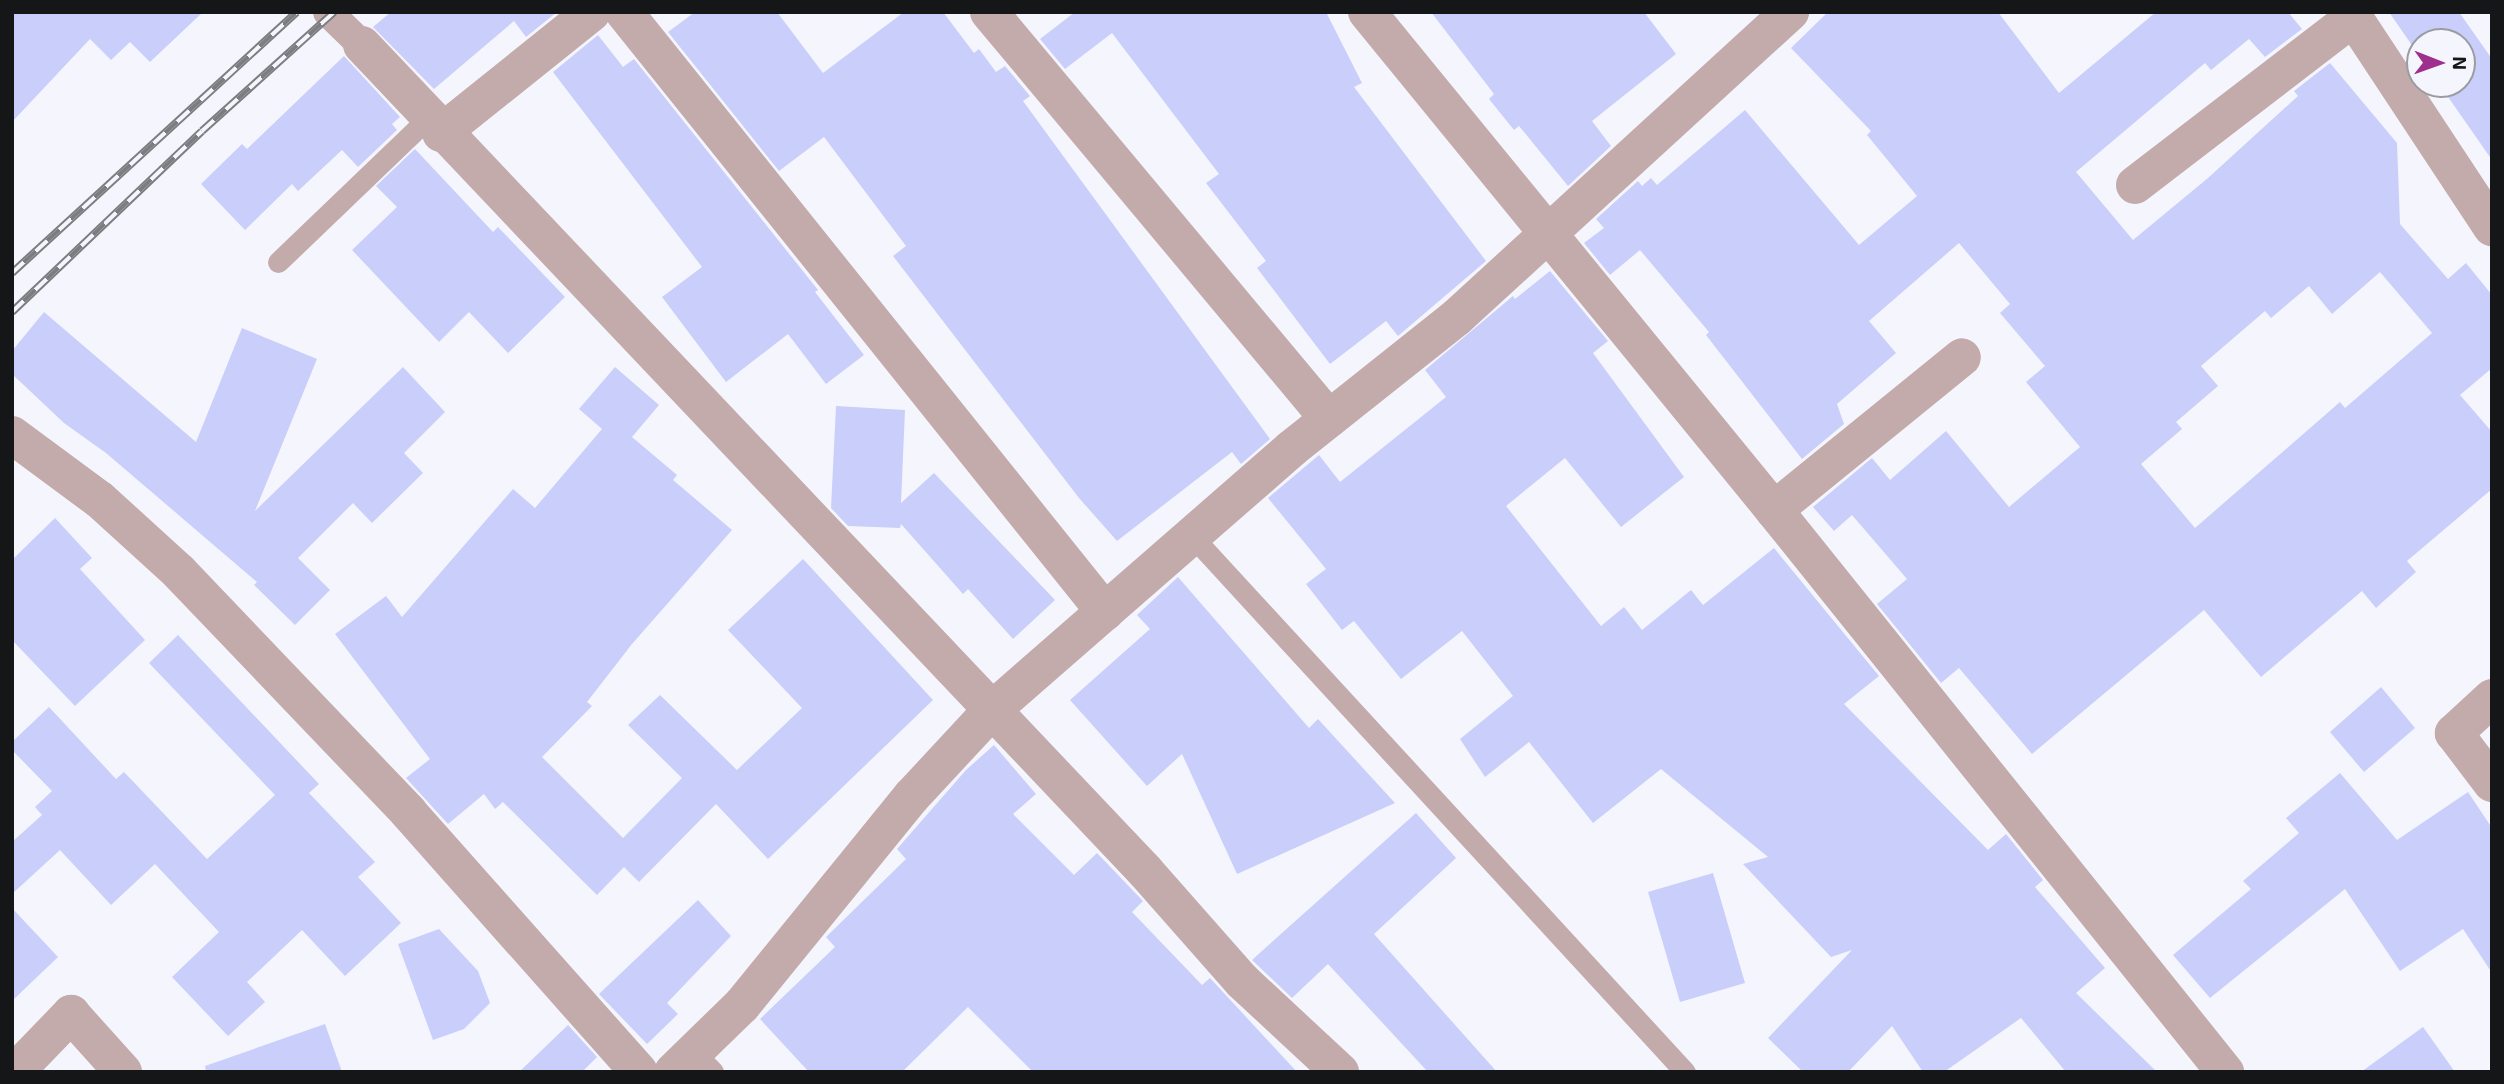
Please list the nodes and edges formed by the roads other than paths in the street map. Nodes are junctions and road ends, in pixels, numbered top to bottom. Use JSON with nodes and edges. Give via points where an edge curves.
{"nodes":[{"id":1,"x":328,"y":12,"type":"edge"},
{"id":2,"x":592,"y":12,"type":"edge"},
{"id":3,"x":624,"y":12,"type":"edge"},
{"id":4,"x":989,"y":12,"type":"edge"},
{"id":5,"x":1367,"y":12,"type":"edge"},
{"id":6,"x":1790,"y":12,"type":"edge"},
{"id":7,"x":2352,"y":15,"type":"edge"},
{"id":8,"x":362,"y":45,"type":"joint"},
{"id":9,"x":434,"y":126,"type":"junction"},
{"id":10,"x":2135,"y":185,"type":"dead end"},
{"id":11,"x":2492,"y":227,"type":"edge"},
{"id":12,"x":1547,"y":232,"type":"junction"},
{"id":13,"x":278,"y":262,"type":"dead end"},
{"id":14,"x":1962,"y":357,"type":"dead end"},
{"id":15,"x":1329,"y":419,"type":"junction"},
{"id":16,"x":12,"y":435,"type":"edge"},
{"id":17,"x":1774,"y":510,"type":"junction"},
{"id":18,"x":1192,"y":536,"type":"junction"},
{"id":19,"x":1105,"y":611,"type":"junction"},
{"id":20,"x":2492,"y":698,"type":"edge"},
{"id":21,"x":992,"y":710,"type":"junction"},
{"id":22,"x":2492,"y":783,"type":"edge"},
{"id":23,"x":693,"y":1065,"type":"edge"},
{"id":24,"x":15,"y":1072,"type":"edge"},
{"id":25,"x":123,"y":1072,"type":"edge"},
{"id":26,"x":639,"y":1072,"type":"edge"},
{"id":27,"x":1340,"y":1072,"type":"edge"},
{"id":28,"x":1685,"y":1072,"type":"edge"},
{"id":29,"x":2225,"y":1072,"type":"edge"}],
"edges":[{"from":1,"to":8,"type":"street"},
{"from":2,"to":9,"type":"street"},
{"from":3,"to":19,"type":"street"},
{"from":4,"to":15,"type":"street"},
{"from":5,"to":12,"type":"street"},
{"from":6,"to":12,"type":"street"},
{"from":7,"to":10,"type":"street"},
{"from":7,"to":11,"type":"street"},
{"from":8,"to":9,"type":"street"},
{"from":9,"to":13,"type":"lane"},
{"from":9,"to":21,"type":"street"},
{"from":12,"to":15,"type":"street","via":[[1457,317]]},
{"from":12,"to":17,"type":"street"},
{"from":14,"to":17,"type":"street"},
{"from":15,"to":18,"type":"street"},
{"from":16,"to":26,"type":"street","via":[[100,500],[179,572],[409,813]]},
{"from":17,"to":29,"type":"street"},
{"from":18,"to":19,"type":"street"},
{"from":18,"to":28,"type":"lane"},
{"from":19,"to":21,"type":"street"},
{"from":20,"to":22,"type":"street","via":[[2454,733]]},
{"from":21,"to":23,"type":"street","via":[[912,796]]},
{"from":21,"to":27,"type":"street","via":[[1242,981]]},
{"from":24,"to":25,"type":"street","via":[[71,1014]]}]}
